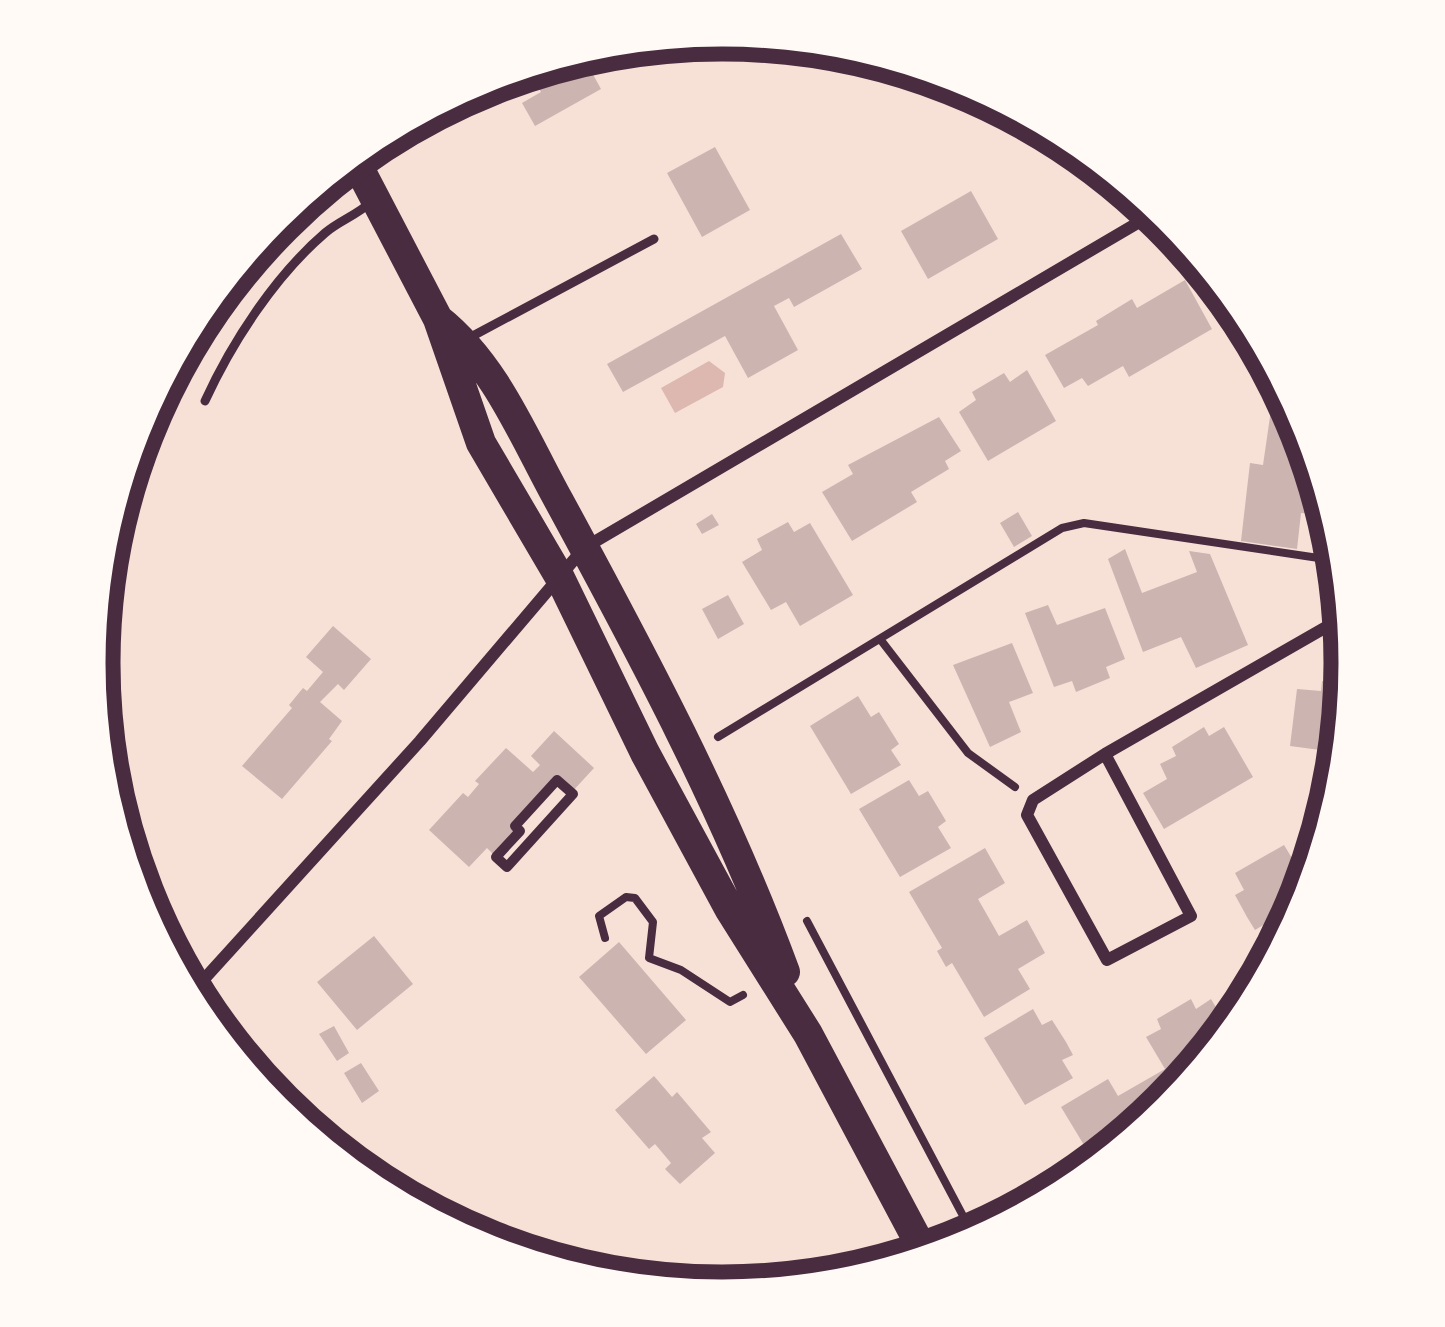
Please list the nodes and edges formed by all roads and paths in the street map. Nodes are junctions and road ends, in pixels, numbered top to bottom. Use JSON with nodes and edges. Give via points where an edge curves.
{"nodes":[{"id":1,"x":362,"y":173,"type":"edge"},
{"id":2,"x":376,"y":199,"type":"junction"},
{"id":3,"x":1141,"y":221,"type":"edge"},
{"id":4,"x":654,"y":239,"type":"dead end"},
{"id":5,"x":455,"y":345,"type":"junction"},
{"id":6,"x":205,"y":401,"type":"dead end"},
{"id":7,"x":584,"y":548,"type":"junction"},
{"id":8,"x":1322,"y":559,"type":"edge"},
{"id":9,"x":559,"y":576,"type":"junction"},
{"id":10,"x":1331,"y":626,"type":"edge"},
{"id":11,"x":880,"y":639,"type":"junction"},
{"id":12,"x":718,"y":737,"type":"dead end"},
{"id":13,"x":1105,"y":754,"type":"junction"},
{"id":14,"x":557,"y":780,"type":"joint"},
{"id":15,"x":1033,"y":800,"type":"junction"},
{"id":16,"x":605,"y":938,"type":"dead end"},
{"id":17,"x":203,"y":981,"type":"edge"},
{"id":18,"x":743,"y":995,"type":"dead end"},
{"id":19,"x":808,"y":1034,"type":"junction"},
{"id":20,"x":919,"y":1241,"type":"edge"}],
"edges":[{"from":1,"to":2,"type":"main road"},
{"from":2,"to":5,"type":"main road"},
{"from":2,"to":6,"type":"lane","via":[[295,262]]},
{"from":3,"to":7,"type":"street"},
{"from":4,"to":5,"type":"lane"},
{"from":5,"to":7,"type":"main road","via":[[489,373]]},
{"from":5,"to":9,"type":"main road","via":[[481,443]]},
{"from":7,"to":9,"type":"street"},
{"from":7,"to":19,"type":"main road","via":[[749,874]]},
{"from":8,"to":11,"type":"path","via":[[1084,523],[1062,528]]},
{"from":9,"to":17,"type":"street"},
{"from":9,"to":19,"type":"main road","via":[[730,910]]},
{"from":10,"to":13,"type":"street"},
{"from":11,"to":12,"type":"path"},
{"from":11,"to":15,"type":"path","via":[[968,753]]},
{"from":13,"to":15,"type":"street"},
{"from":13,"to":15,"type":"street","via":[[1191,916],[1107,960],[1027,815]]},
{"from":14,"to":14,"type":"street","via":[[573,794],[507,867],[496,857]]},
{"from":16,"to":18,"type":"path","via":[[599,916],[635,898],[653,922],[649,958],[730,1002]]},
{"from":19,"to":20,"type":"main road"}]}
